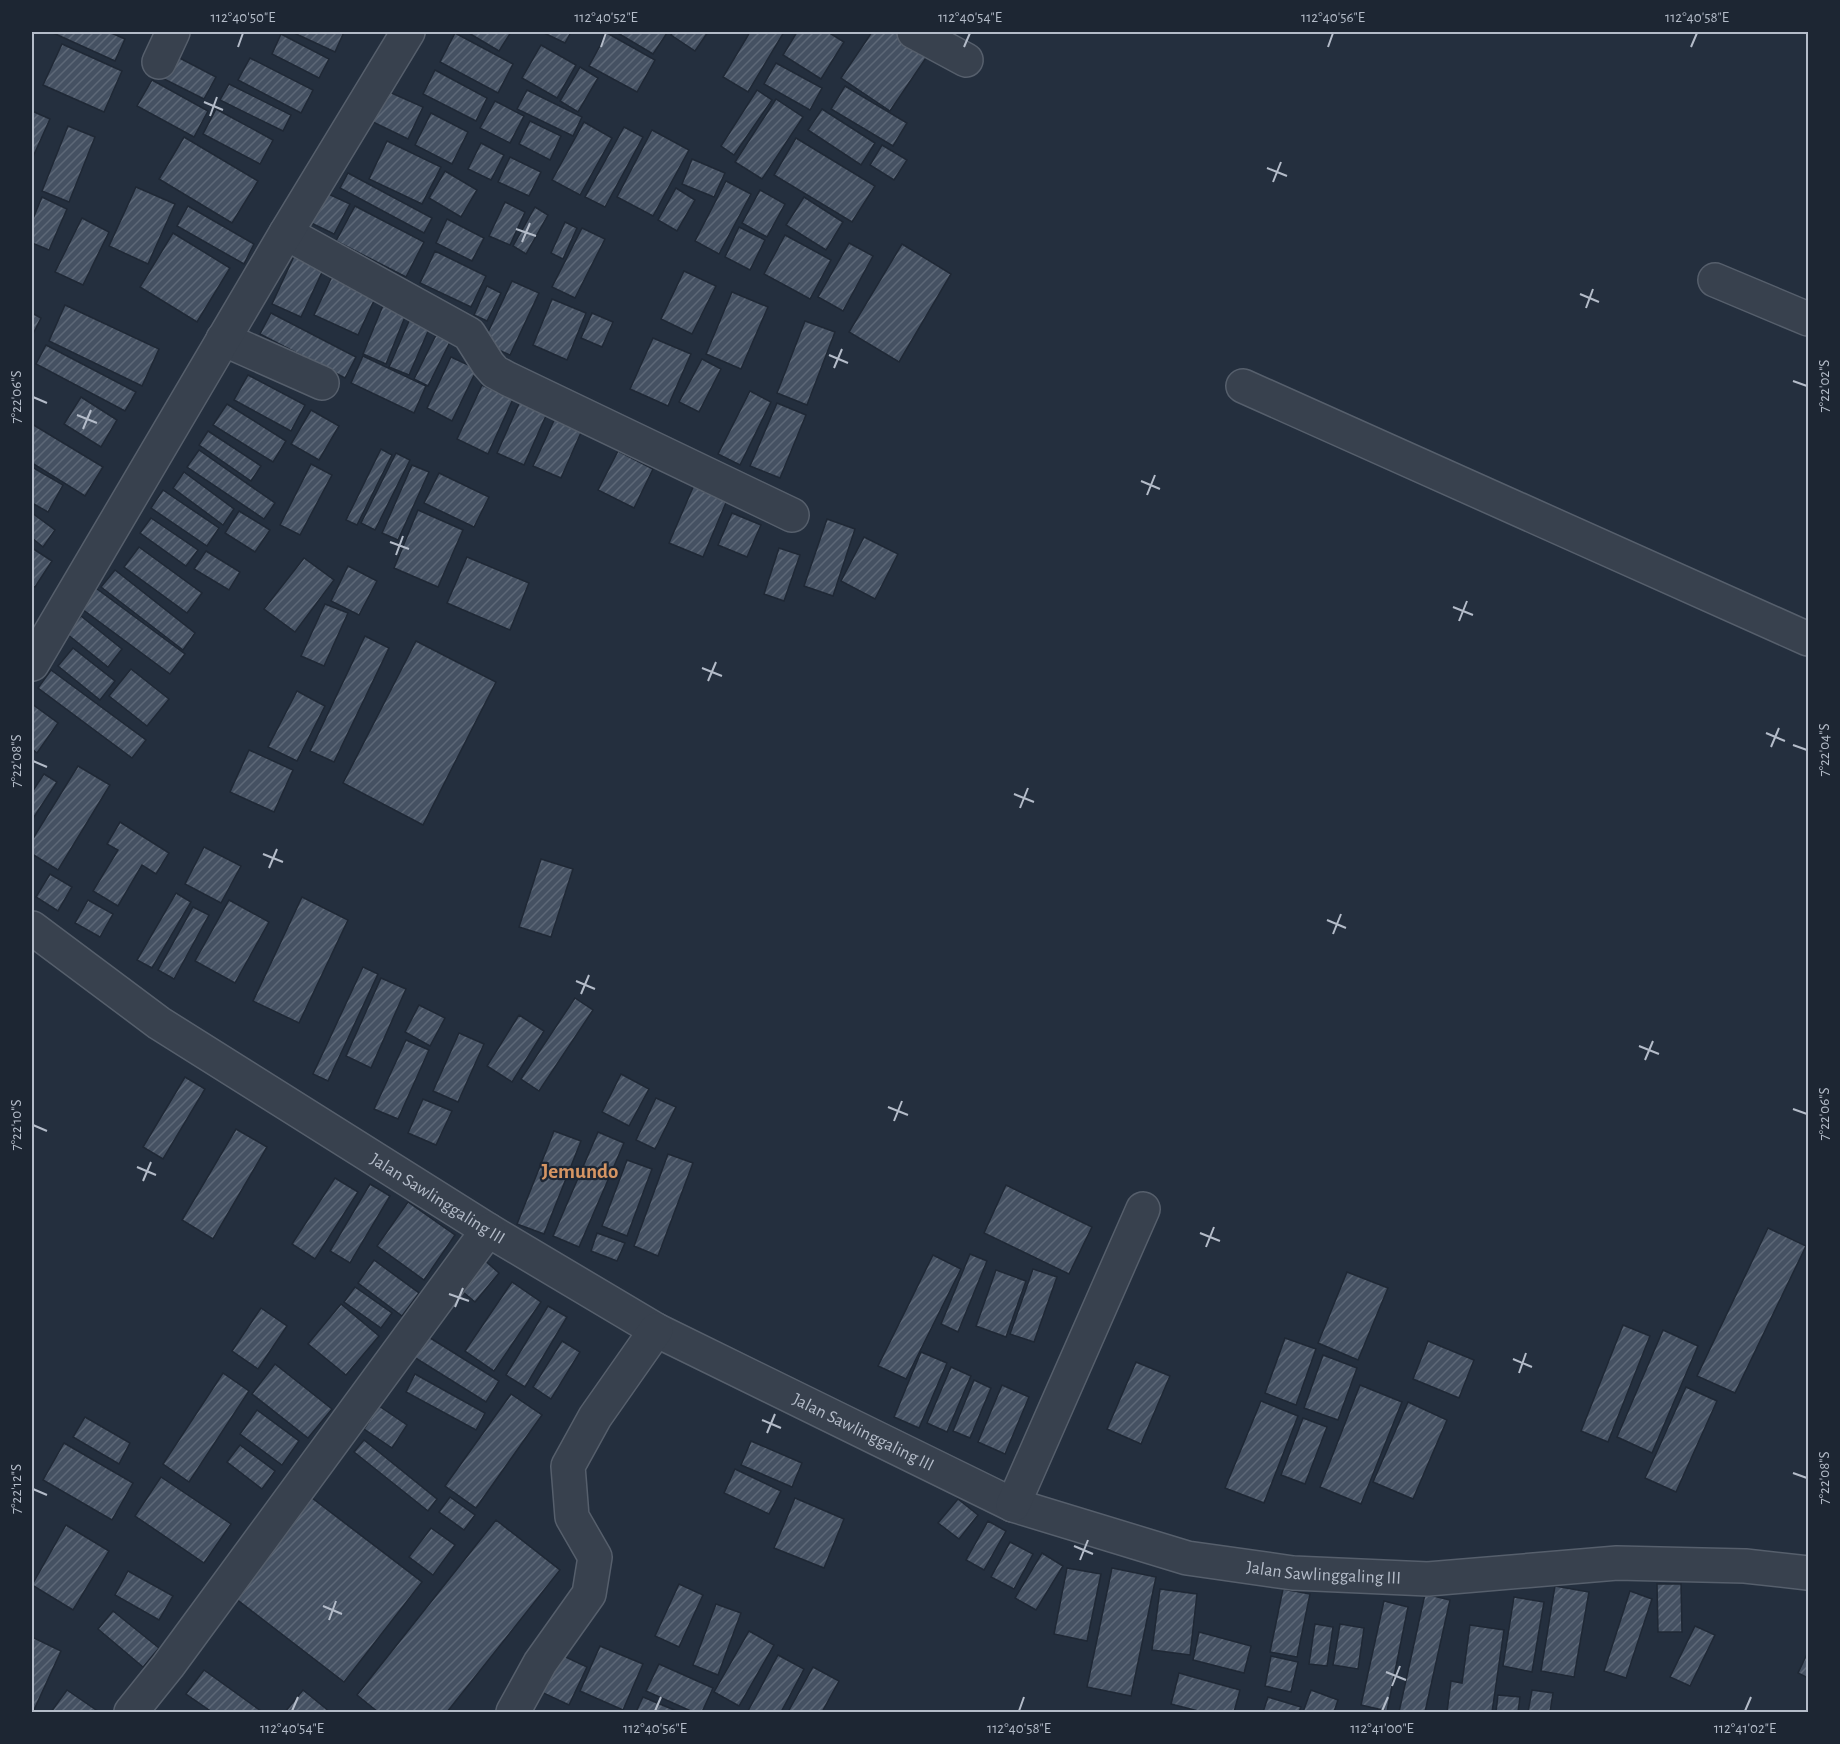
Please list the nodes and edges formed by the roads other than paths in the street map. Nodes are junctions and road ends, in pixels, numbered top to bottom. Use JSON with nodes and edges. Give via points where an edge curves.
{"nodes":[{"id":1,"x":173,"y":32,"type":"edge"},
{"id":2,"x":408,"y":32,"type":"edge"},
{"id":3,"x":914,"y":32,"type":"edge"},
{"id":4,"x":966,"y":60,"type":"dead end"},
{"id":5,"x":159,"y":62,"type":"dead end"},
{"id":6,"x":286,"y":233,"type":"junction"},
{"id":7,"x":1715,"y":280,"type":"dead end"},
{"id":8,"x":1809,"y":319,"type":"edge"},
{"id":9,"x":223,"y":339,"type":"junction"},
{"id":10,"x":322,"y":383,"type":"dead end"},
{"id":11,"x":1243,"y":386,"type":"dead end"},
{"id":12,"x":792,"y":515,"type":"dead end"},
{"id":13,"x":1809,"y":639,"type":"edge"},
{"id":14,"x":32,"y":664,"type":"edge"},
{"id":15,"x":32,"y":928,"type":"edge"},
{"id":16,"x":1143,"y":1209,"type":"dead end"},
{"id":17,"x":488,"y":1230,"type":"junction"},
{"id":18,"x":656,"y":1330,"type":"junction"},
{"id":19,"x":1013,"y":1505,"type":"junction"},
{"id":20,"x":1807,"y":1568,"type":"edge"},
{"id":21,"x":131,"y":1713,"type":"edge"},
{"id":22,"x":513,"y":1713,"type":"edge"}],
"edges":[{"from":1,"to":5,"type":"street"},
{"from":2,"to":6,"type":"street"},
{"from":3,"to":4,"type":"street"},
{"from":6,"to":9,"type":"street"},
{"from":6,"to":12,"type":"street","via":[[469,334],[495,372]]},
{"from":7,"to":8,"type":"street"},
{"from":9,"to":10,"type":"street"},
{"from":9,"to":14,"type":"street"},
{"from":11,"to":13,"type":"street"},
{"from":15,"to":17,"type":"street","name":"Jalan Sawlinggaling III","via":[[159,1023]]},
{"from":16,"to":19,"type":"street"},
{"from":17,"to":18,"type":"street","name":"Jalan Sawlinggaling III"},
{"from":17,"to":21,"type":"street"},
{"from":18,"to":19,"type":"street","name":"Jalan Sawlinggaling III"},
{"from":18,"to":22,"type":"street","via":[[594,1418],[568,1466],[573,1517],[595,1557],[589,1594],[540,1663]]},
{"from":19,"to":20,"type":"street","name":"Jalan Sawlinggaling III","via":[[1187,1558],[1293,1573],[1428,1580],[1617,1563]]}]}
